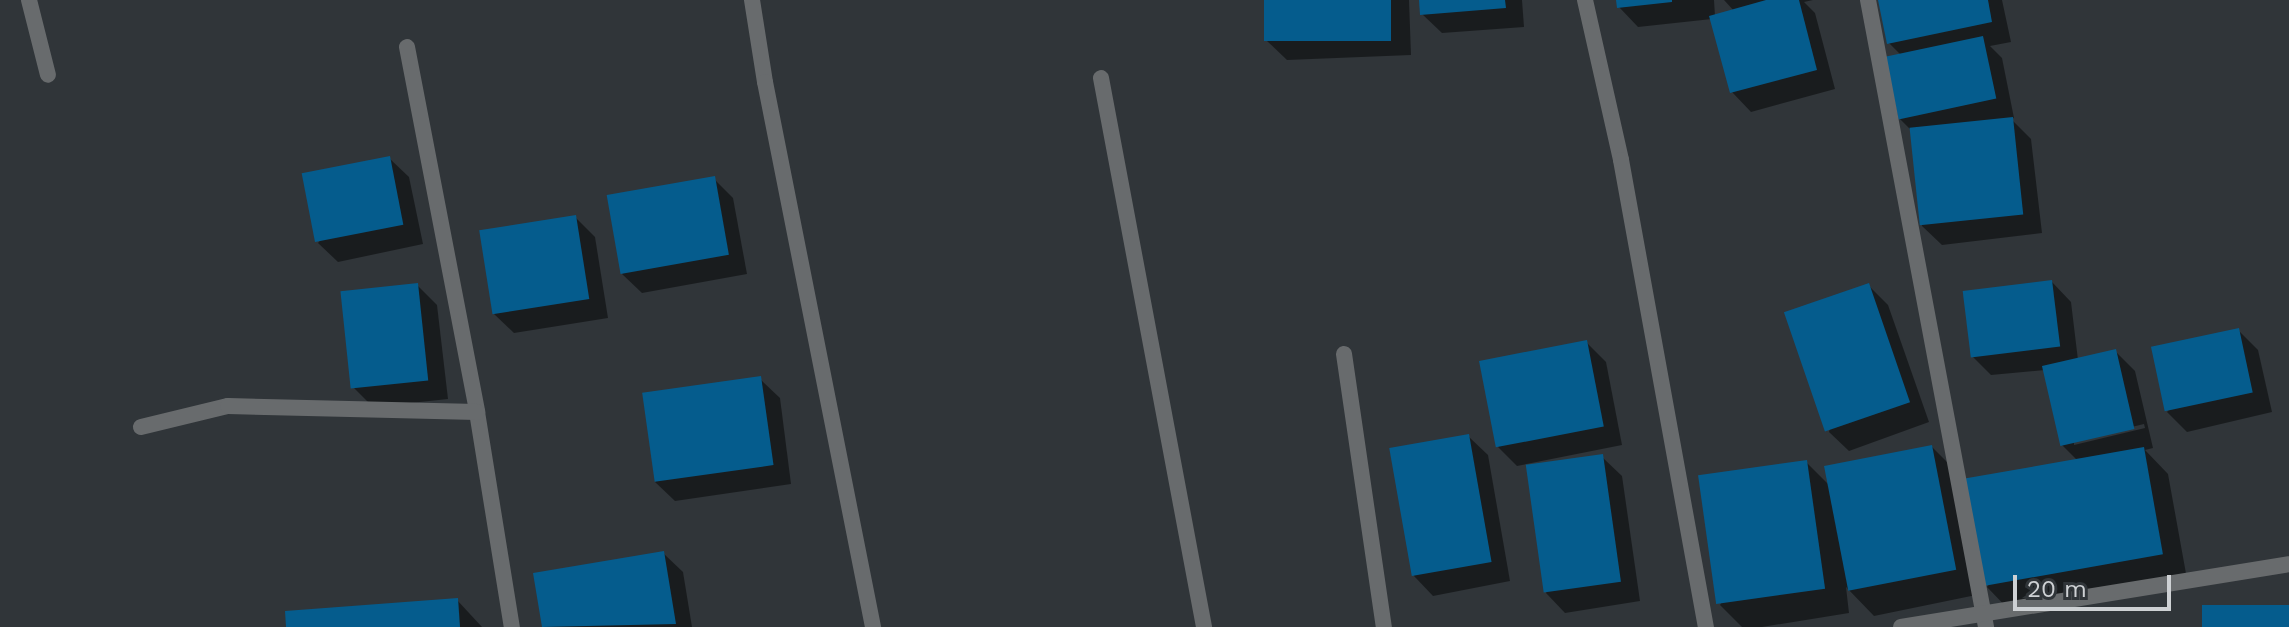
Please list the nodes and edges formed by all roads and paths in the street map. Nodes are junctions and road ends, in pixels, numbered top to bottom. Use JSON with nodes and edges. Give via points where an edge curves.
{"nodes":[{"id":1,"x":29,"y":0,"type":"edge"},
{"id":2,"x":752,"y":0,"type":"edge"},
{"id":3,"x":1585,"y":0,"type":"edge"},
{"id":4,"x":1868,"y":0,"type":"edge"},
{"id":5,"x":407,"y":47,"type":"dead end"},
{"id":6,"x":48,"y":75,"type":"dead end"},
{"id":7,"x":1101,"y":78,"type":"dead end"},
{"id":8,"x":1344,"y":354,"type":"dead end"},
{"id":9,"x":477,"y":412,"type":"junction"},
{"id":10,"x":141,"y":427,"type":"dead end"},
{"id":11,"x":2289,"y":564,"type":"edge"},
{"id":12,"x":1985,"y":620,"type":"edge"},
{"id":13,"x":512,"y":627,"type":"edge"},
{"id":14,"x":873,"y":627,"type":"edge"},
{"id":15,"x":1204,"y":627,"type":"edge"},
{"id":16,"x":1384,"y":627,"type":"edge"},
{"id":17,"x":1706,"y":627,"type":"edge"},
{"id":18,"x":1901,"y":627,"type":"edge"}],
"edges":[{"from":1,"to":6,"type":"street"},
{"from":2,"to":14,"type":"street"},
{"from":3,"to":17,"type":"street","via":[[1621,160]]},
{"from":4,"to":12,"type":"street"},
{"from":5,"to":9,"type":"street"},
{"from":7,"to":15,"type":"street"},
{"from":8,"to":16,"type":"street"},
{"from":9,"to":10,"type":"street","via":[[228,406]]},
{"from":9,"to":13,"type":"street"},
{"from":11,"to":12,"type":"street"},
{"from":12,"to":18,"type":"street"}]}
